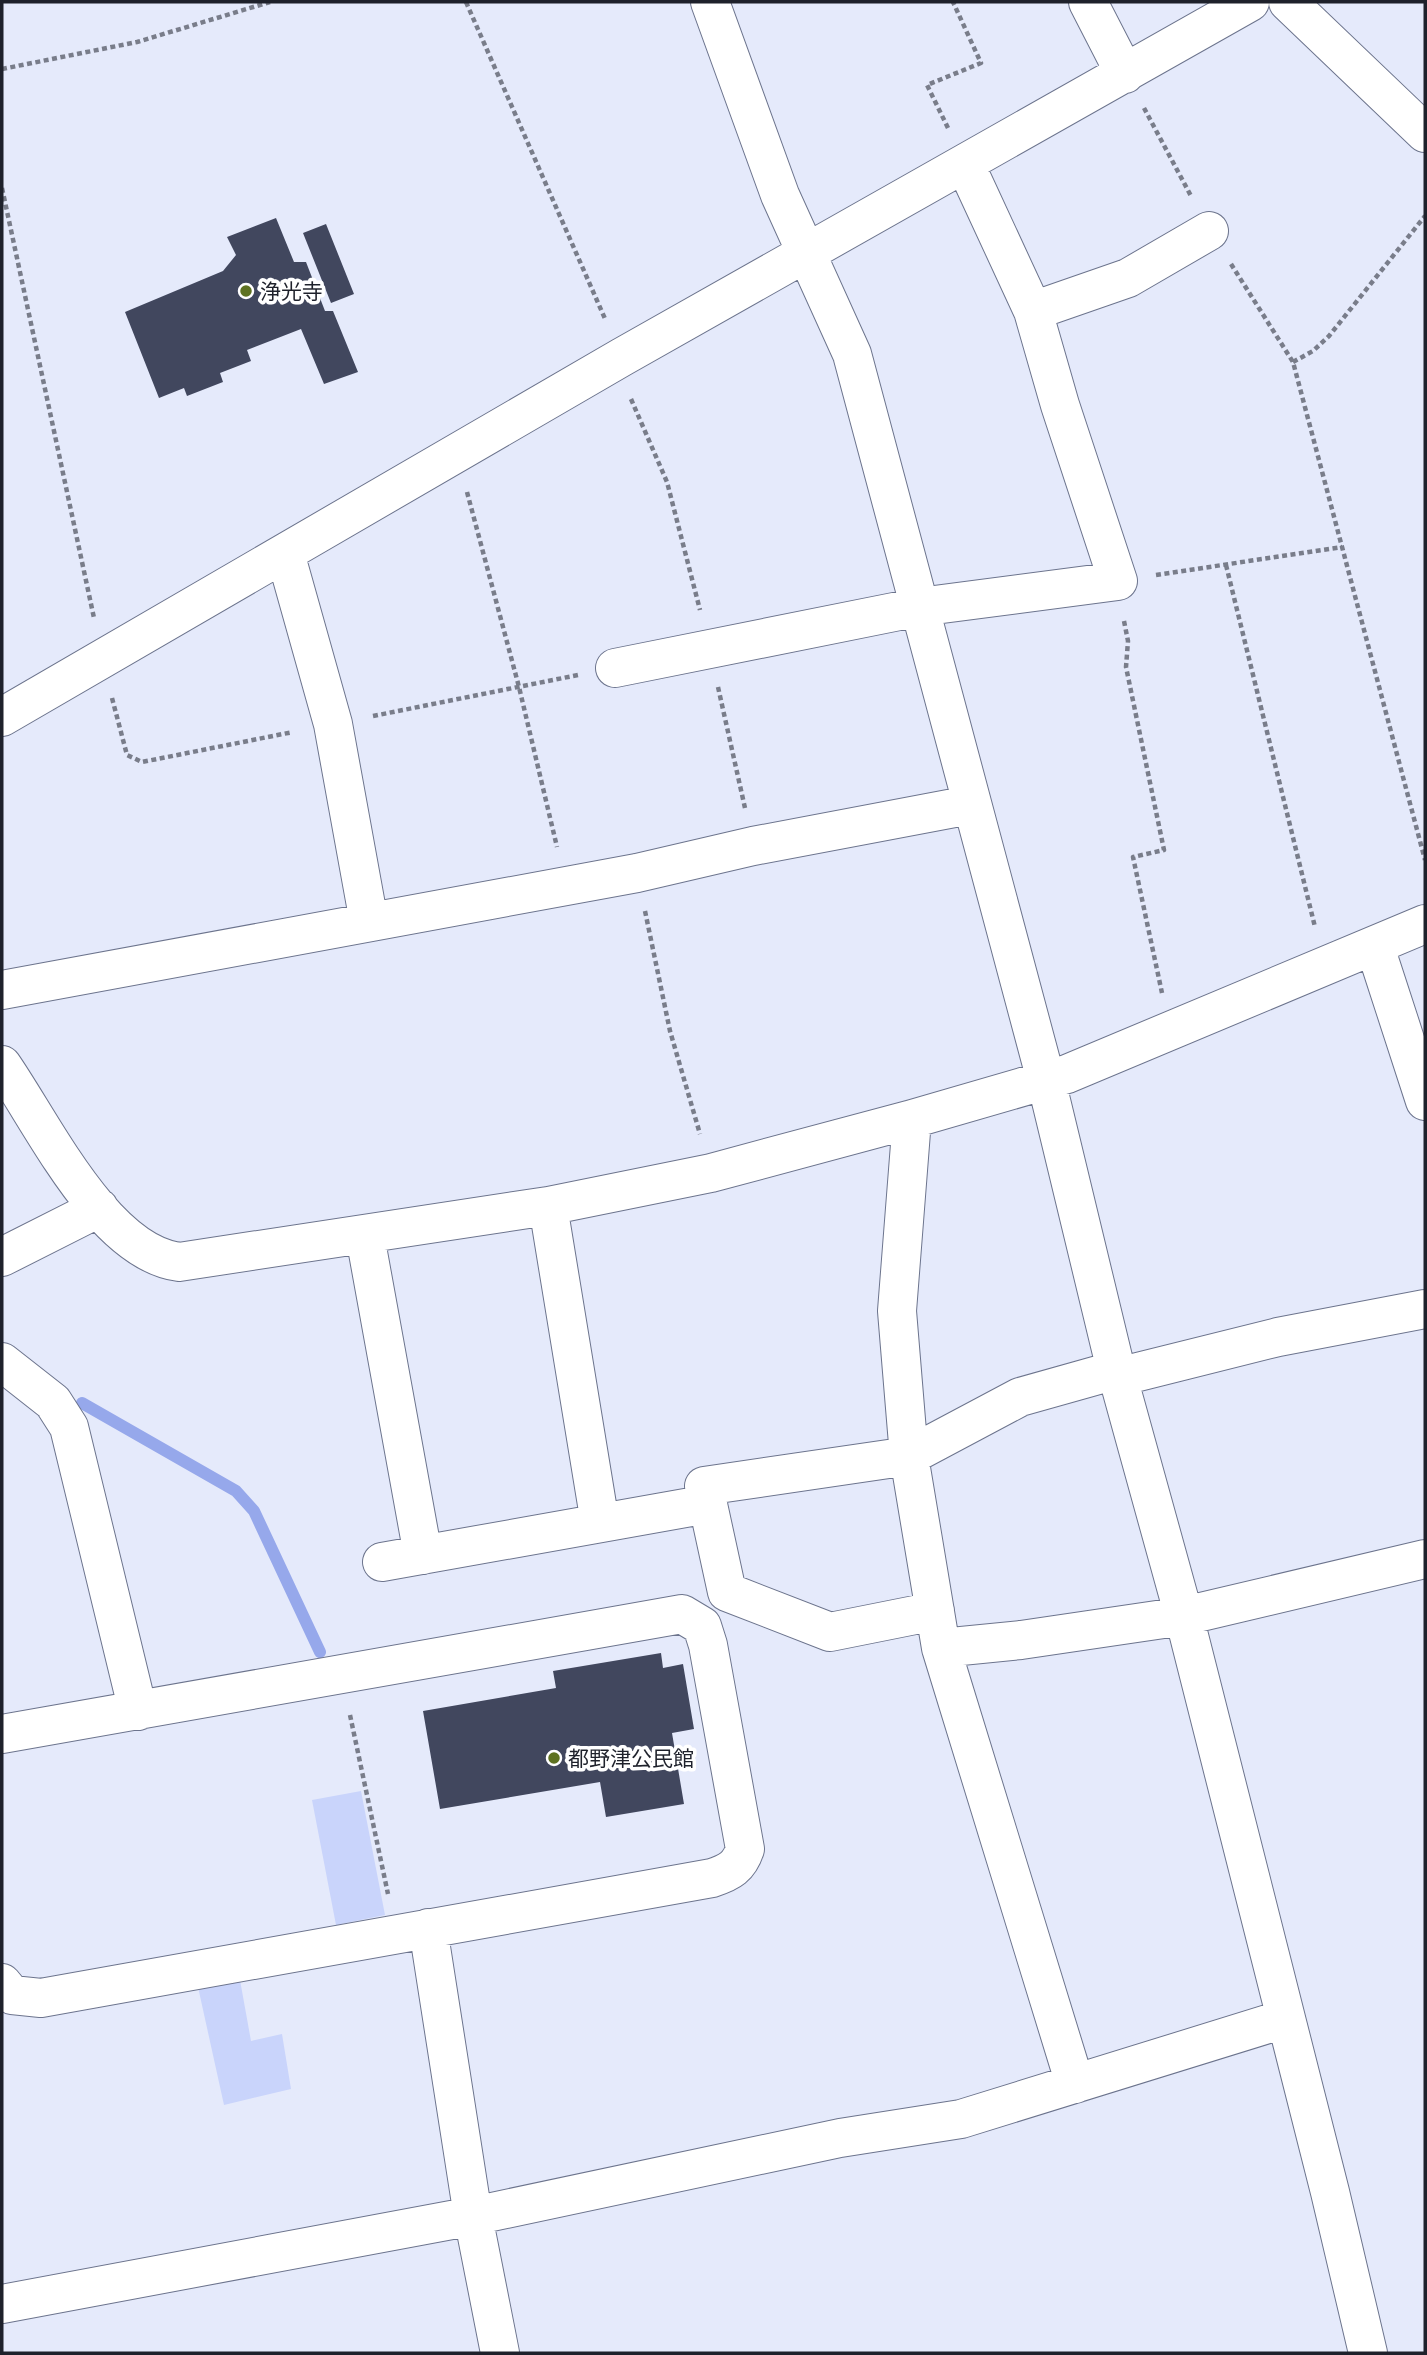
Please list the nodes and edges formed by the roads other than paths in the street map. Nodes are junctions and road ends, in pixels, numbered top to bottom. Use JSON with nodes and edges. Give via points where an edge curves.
{"nodes":[{"id":1,"x":710,"y":2,"type":"edge"},
{"id":2,"x":1088,"y":2,"type":"edge"},
{"id":3,"x":1250,"y":2,"type":"edge"},
{"id":4,"x":1288,"y":2,"type":"edge"},
{"id":5,"x":1125,"y":74,"type":"junction"},
{"id":6,"x":1425,"y":133,"type":"edge"},
{"id":7,"x":965,"y":164,"type":"junction"},
{"id":8,"x":1209,"y":231,"type":"road end"},
{"id":9,"x":807,"y":252,"type":"junction"},
{"id":10,"x":1033,"y":311,"type":"junction"},
{"id":11,"x":285,"y":553,"type":"junction"},
{"id":12,"x":919,"y":607,"type":"junction"},
{"id":13,"x":615,"y":668,"type":"dead end"},
{"id":14,"x":2,"y":717,"type":"edge"},
{"id":15,"x":970,"y":805,"type":"junction"},
{"id":16,"x":369,"y":922,"type":"junction"},
{"id":17,"x":1425,"y":924,"type":"edge"},
{"id":18,"x":1375,"y":947,"type":"junction"},
{"id":19,"x":2,"y":990,"type":"edge"},
{"id":20,"x":2,"y":1065,"type":"edge"},
{"id":21,"x":1046,"y":1080,"type":"junction"},
{"id":22,"x":1425,"y":1101,"type":"edge"},
{"id":23,"x":912,"y":1119,"type":"junction"},
{"id":24,"x":548,"y":1206,"type":"junction"},
{"id":25,"x":99,"y":1208,"type":"junction"},
{"id":26,"x":365,"y":1236,"type":"junction"},
{"id":27,"x":2,"y":1257,"type":"edge"},
{"id":28,"x":1425,"y":1308,"type":"edge"},
{"id":29,"x":2,"y":1362,"type":"edge"},
{"id":30,"x":1117,"y":1374,"type":"junction"},
{"id":31,"x":909,"y":1456,"type":"junction"},
{"id":32,"x":708,"y":1504,"type":"junction"},
{"id":33,"x":600,"y":1523,"type":"junction"},
{"id":34,"x":423,"y":1555,"type":"junction"},
{"id":35,"x":1425,"y":1559,"type":"edge"},
{"id":36,"x":382,"y":1562,"type":"dead end"},
{"id":37,"x":935,"y":1611,"type":"junction"},
{"id":38,"x":1184,"y":1616,"type":"junction"},
{"id":39,"x":941,"y":1648,"type":"junction"},
{"id":40,"x":138,"y":1711,"type":"junction"},
{"id":41,"x":2,"y":1734,"type":"edge"},
{"id":42,"x":412,"y":1930,"type":"junction"},
{"id":43,"x":2,"y":1983,"type":"edge"},
{"id":44,"x":1284,"y":2019,"type":"junction"},
{"id":45,"x":1075,"y":2084,"type":"junction"},
{"id":46,"x":473,"y":2216,"type":"junction"},
{"id":47,"x":2,"y":2304,"type":"edge"},
{"id":48,"x":500,"y":2353,"type":"edge"},
{"id":49,"x":1368,"y":2353,"type":"edge"}],
"edges":[{"from":1,"to":9,"type":"street","via":[[780,195]]},
{"from":2,"to":5,"type":"street"},
{"from":3,"to":5,"type":"street"},
{"from":4,"to":6,"type":"street"},
{"from":5,"to":7,"type":"street"},
{"from":7,"to":9,"type":"street"},
{"from":7,"to":10,"type":"street"},
{"from":8,"to":10,"type":"street","via":[[1128,278]]},
{"from":9,"to":11,"type":"street"},
{"from":9,"to":12,"type":"street","via":[[852,354]]},
{"from":10,"to":12,"type":"street","via":[[1118,581]]},
{"from":11,"to":14,"type":"street"},
{"from":11,"to":16,"type":"street","via":[[333,724]]},
{"from":12,"to":13,"type":"street"},
{"from":12,"to":15,"type":"street"},
{"from":15,"to":16,"type":"street"},
{"from":15,"to":21,"type":"street"},
{"from":16,"to":19,"type":"street"},
{"from":17,"to":18,"type":"street"},
{"from":18,"to":21,"type":"street"},
{"from":18,"to":22,"type":"street"},
{"from":20,"to":25,"type":"street"},
{"from":21,"to":23,"type":"street"},
{"from":21,"to":30,"type":"street"},
{"from":23,"to":24,"type":"street","via":[[711,1173]]},
{"from":23,"to":31,"type":"street","via":[[897,1311]]},
{"from":24,"to":26,"type":"street"},
{"from":24,"to":33,"type":"street"},
{"from":25,"to":26,"type":"street","via":[[109,1223],[148,1253],[179,1262]]},
{"from":25,"to":27,"type":"street"},
{"from":26,"to":34,"type":"street"},
{"from":28,"to":30,"type":"street"},
{"from":29,"to":40,"type":"street","via":[[53,1402],[69,1427]]},
{"from":30,"to":31,"type":"street","via":[[1020,1397]]},
{"from":30,"to":38,"type":"street"},
{"from":31,"to":32,"type":"street","via":[[704,1486]]},
{"from":31,"to":37,"type":"street"},
{"from":32,"to":33,"type":"street"},
{"from":32,"to":37,"type":"street","via":[[727,1592],[831,1632]]},
{"from":33,"to":34,"type":"street"},
{"from":34,"to":36,"type":"street"},
{"from":35,"to":38,"type":"street"},
{"from":37,"to":39,"type":"street"},
{"from":38,"to":39,"type":"street"},
{"from":38,"to":44,"type":"street"},
{"from":39,"to":45,"type":"street"},
{"from":40,"to":41,"type":"street"},
{"from":40,"to":42,"type":"street","via":[[670,1615],[694,1619],[705,1636],[743,1829],[741,1862],[712,1878]]},
{"from":42,"to":43,"type":"street","via":[[41,1998],[12,1996]]},
{"from":42,"to":46,"type":"street"},
{"from":44,"to":45,"type":"street"},
{"from":44,"to":49,"type":"street"},
{"from":45,"to":46,"type":"street","via":[[961,2119],[840,2138]]},
{"from":46,"to":47,"type":"street"},
{"from":46,"to":48,"type":"street"}]}
